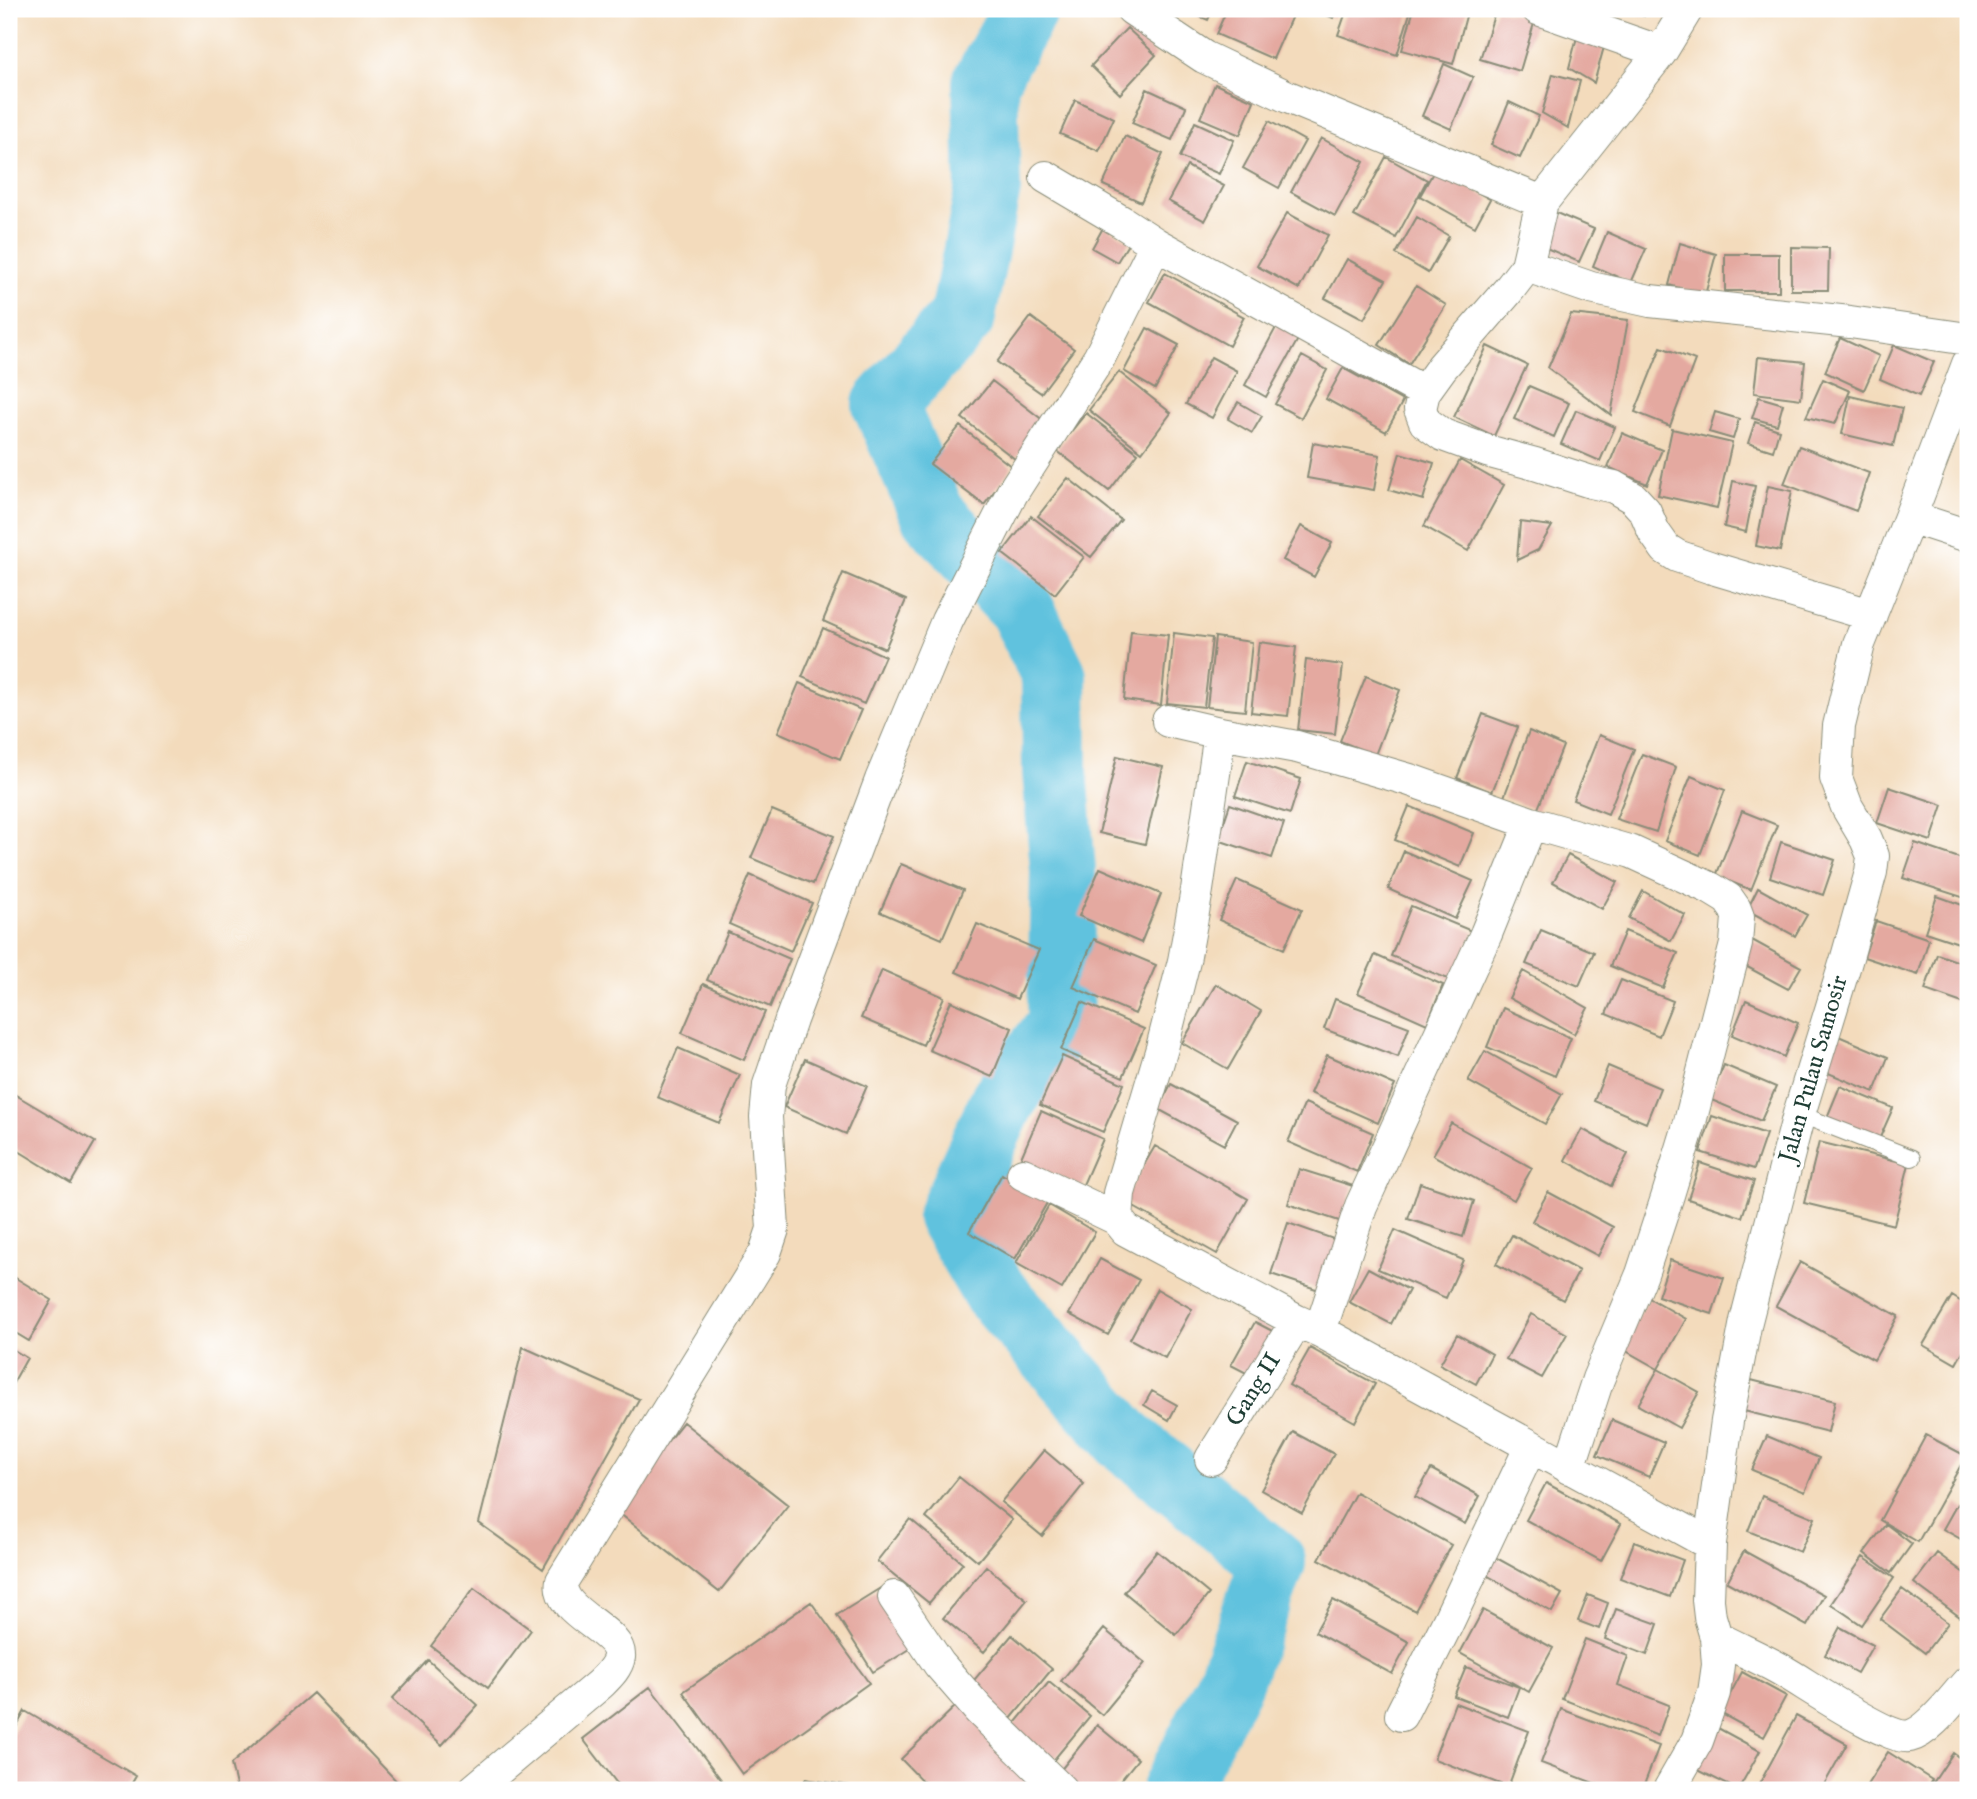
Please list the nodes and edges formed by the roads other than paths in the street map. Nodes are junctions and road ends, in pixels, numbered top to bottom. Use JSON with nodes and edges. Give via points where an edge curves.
{"nodes":[{"id":1,"x":1132,"y":9,"type":"edge"},
{"id":2,"x":1538,"y":9,"type":"edge"},
{"id":3,"x":1687,"y":9,"type":"edge"},
{"id":4,"x":1661,"y":52,"type":"junction"},
{"id":5,"x":1046,"y":177,"type":"dead end"},
{"id":6,"x":1542,"y":202,"type":"junction"},
{"id":7,"x":1156,"y":244,"type":"junction"},
{"id":8,"x":1527,"y":266,"type":"junction"},
{"id":9,"x":1968,"y":339,"type":"edge"},
{"id":10,"x":1968,"y":364,"type":"edge"},
{"id":11,"x":1424,"y":392,"type":"junction"},
{"id":12,"x":1910,"y":517,"type":"junction"},
{"id":13,"x":1968,"y":536,"type":"edge"},
{"id":14,"x":1871,"y":615,"type":"junction"},
{"id":15,"x":1168,"y":721,"type":"dead end"},
{"id":16,"x":1220,"y":733,"type":"junction"},
{"id":17,"x":1531,"y":823,"type":"junction"},
{"id":18,"x":1799,"y":1114,"type":"junction"},
{"id":19,"x":1912,"y":1158,"type":"dead end"},
{"id":20,"x":1023,"y":1174,"type":"dead end"},
{"id":21,"x":1117,"y":1219,"type":"junction"},
{"id":22,"x":1308,"y":1326,"type":"junction"},
{"id":23,"x":1531,"y":1446,"type":"junction"},
{"id":24,"x":1211,"y":1459,"type":"dead end"},
{"id":25,"x":1569,"y":1468,"type":"junction"},
{"id":26,"x":1710,"y":1544,"type":"junction"},
{"id":27,"x":894,"y":1597,"type":"dead end"},
{"id":28,"x":1716,"y":1637,"type":"junction"},
{"id":29,"x":1968,"y":1682,"type":"edge"},
{"id":30,"x":1401,"y":1715,"type":"dead end"},
{"id":31,"x":474,"y":1790,"type":"edge"},
{"id":32,"x":1061,"y":1790,"type":"edge"},
{"id":33,"x":1669,"y":1790,"type":"edge"}],
"edges":[{"from":1,"to":6,"type":"street","via":[[1204,57]]},
{"from":2,"to":4,"type":"street"},
{"from":3,"to":4,"type":"street"},
{"from":4,"to":6,"type":"street"},
{"from":5,"to":7,"type":"street"},
{"from":6,"to":8,"type":"street"},
{"from":7,"to":11,"type":"street"},
{"from":7,"to":31,"type":"street","via":[[1099,358],[1012,493],[947,621],[881,780],[769,1085],[766,1117],[773,1229],[765,1253],[562,1581],[564,1599],[612,1641],[619,1659],[600,1684]]},
{"from":8,"to":9,"type":"street","via":[[1591,288],[1650,301]]},
{"from":8,"to":11,"type":"street"},
{"from":10,"to":12,"type":"street","name":"Jalan Pulau Samosir"},
{"from":11,"to":14,"type":"street","via":[[1420,410],[1425,422],[1443,435],[1614,487],[1645,511],[1666,549],[1677,556]]},
{"from":12,"to":13,"type":"street"},
{"from":12,"to":14,"type":"street","name":"Jalan Pulau Samosir"},
{"from":14,"to":18,"type":"street","name":"Jalan Pulau Samosir","via":[[1839,726],[1836,778],[1873,856],[1871,872]]},
{"from":15,"to":16,"type":"street"},
{"from":16,"to":17,"type":"street","via":[[1297,747],[1410,780]]},
{"from":16,"to":21,"type":"street","via":[[1184,961],[1119,1193]]},
{"from":17,"to":22,"type":"street","name":"Gang II","via":[[1486,934]]},
{"from":17,"to":25,"type":"street","via":[[1632,852],[1688,877],[1728,899],[1738,917],[1736,944],[1667,1198]]},
{"from":18,"to":19,"type":"lane"},
{"from":18,"to":26,"type":"street","name":"Jalan Pulau Samosir","via":[[1746,1321]]},
{"from":20,"to":21,"type":"street"},
{"from":21,"to":22,"type":"street","via":[[1126,1230]]},
{"from":22,"to":23,"type":"street"},
{"from":22,"to":24,"type":"street","name":"Gang II"},
{"from":23,"to":25,"type":"street"},
{"from":23,"to":30,"type":"street"},
{"from":25,"to":26,"type":"street"},
{"from":26,"to":28,"type":"street","name":"Jalan Pulau Samosir","via":[[1708,1600]]},
{"from":27,"to":32,"type":"street","via":[[939,1664]]},
{"from":28,"to":29,"type":"street","via":[[1904,1737],[1925,1728]]},
{"from":28,"to":33,"type":"street","name":"Jalan Pulau Samosir","via":[[1714,1693],[1697,1741]]}]}
